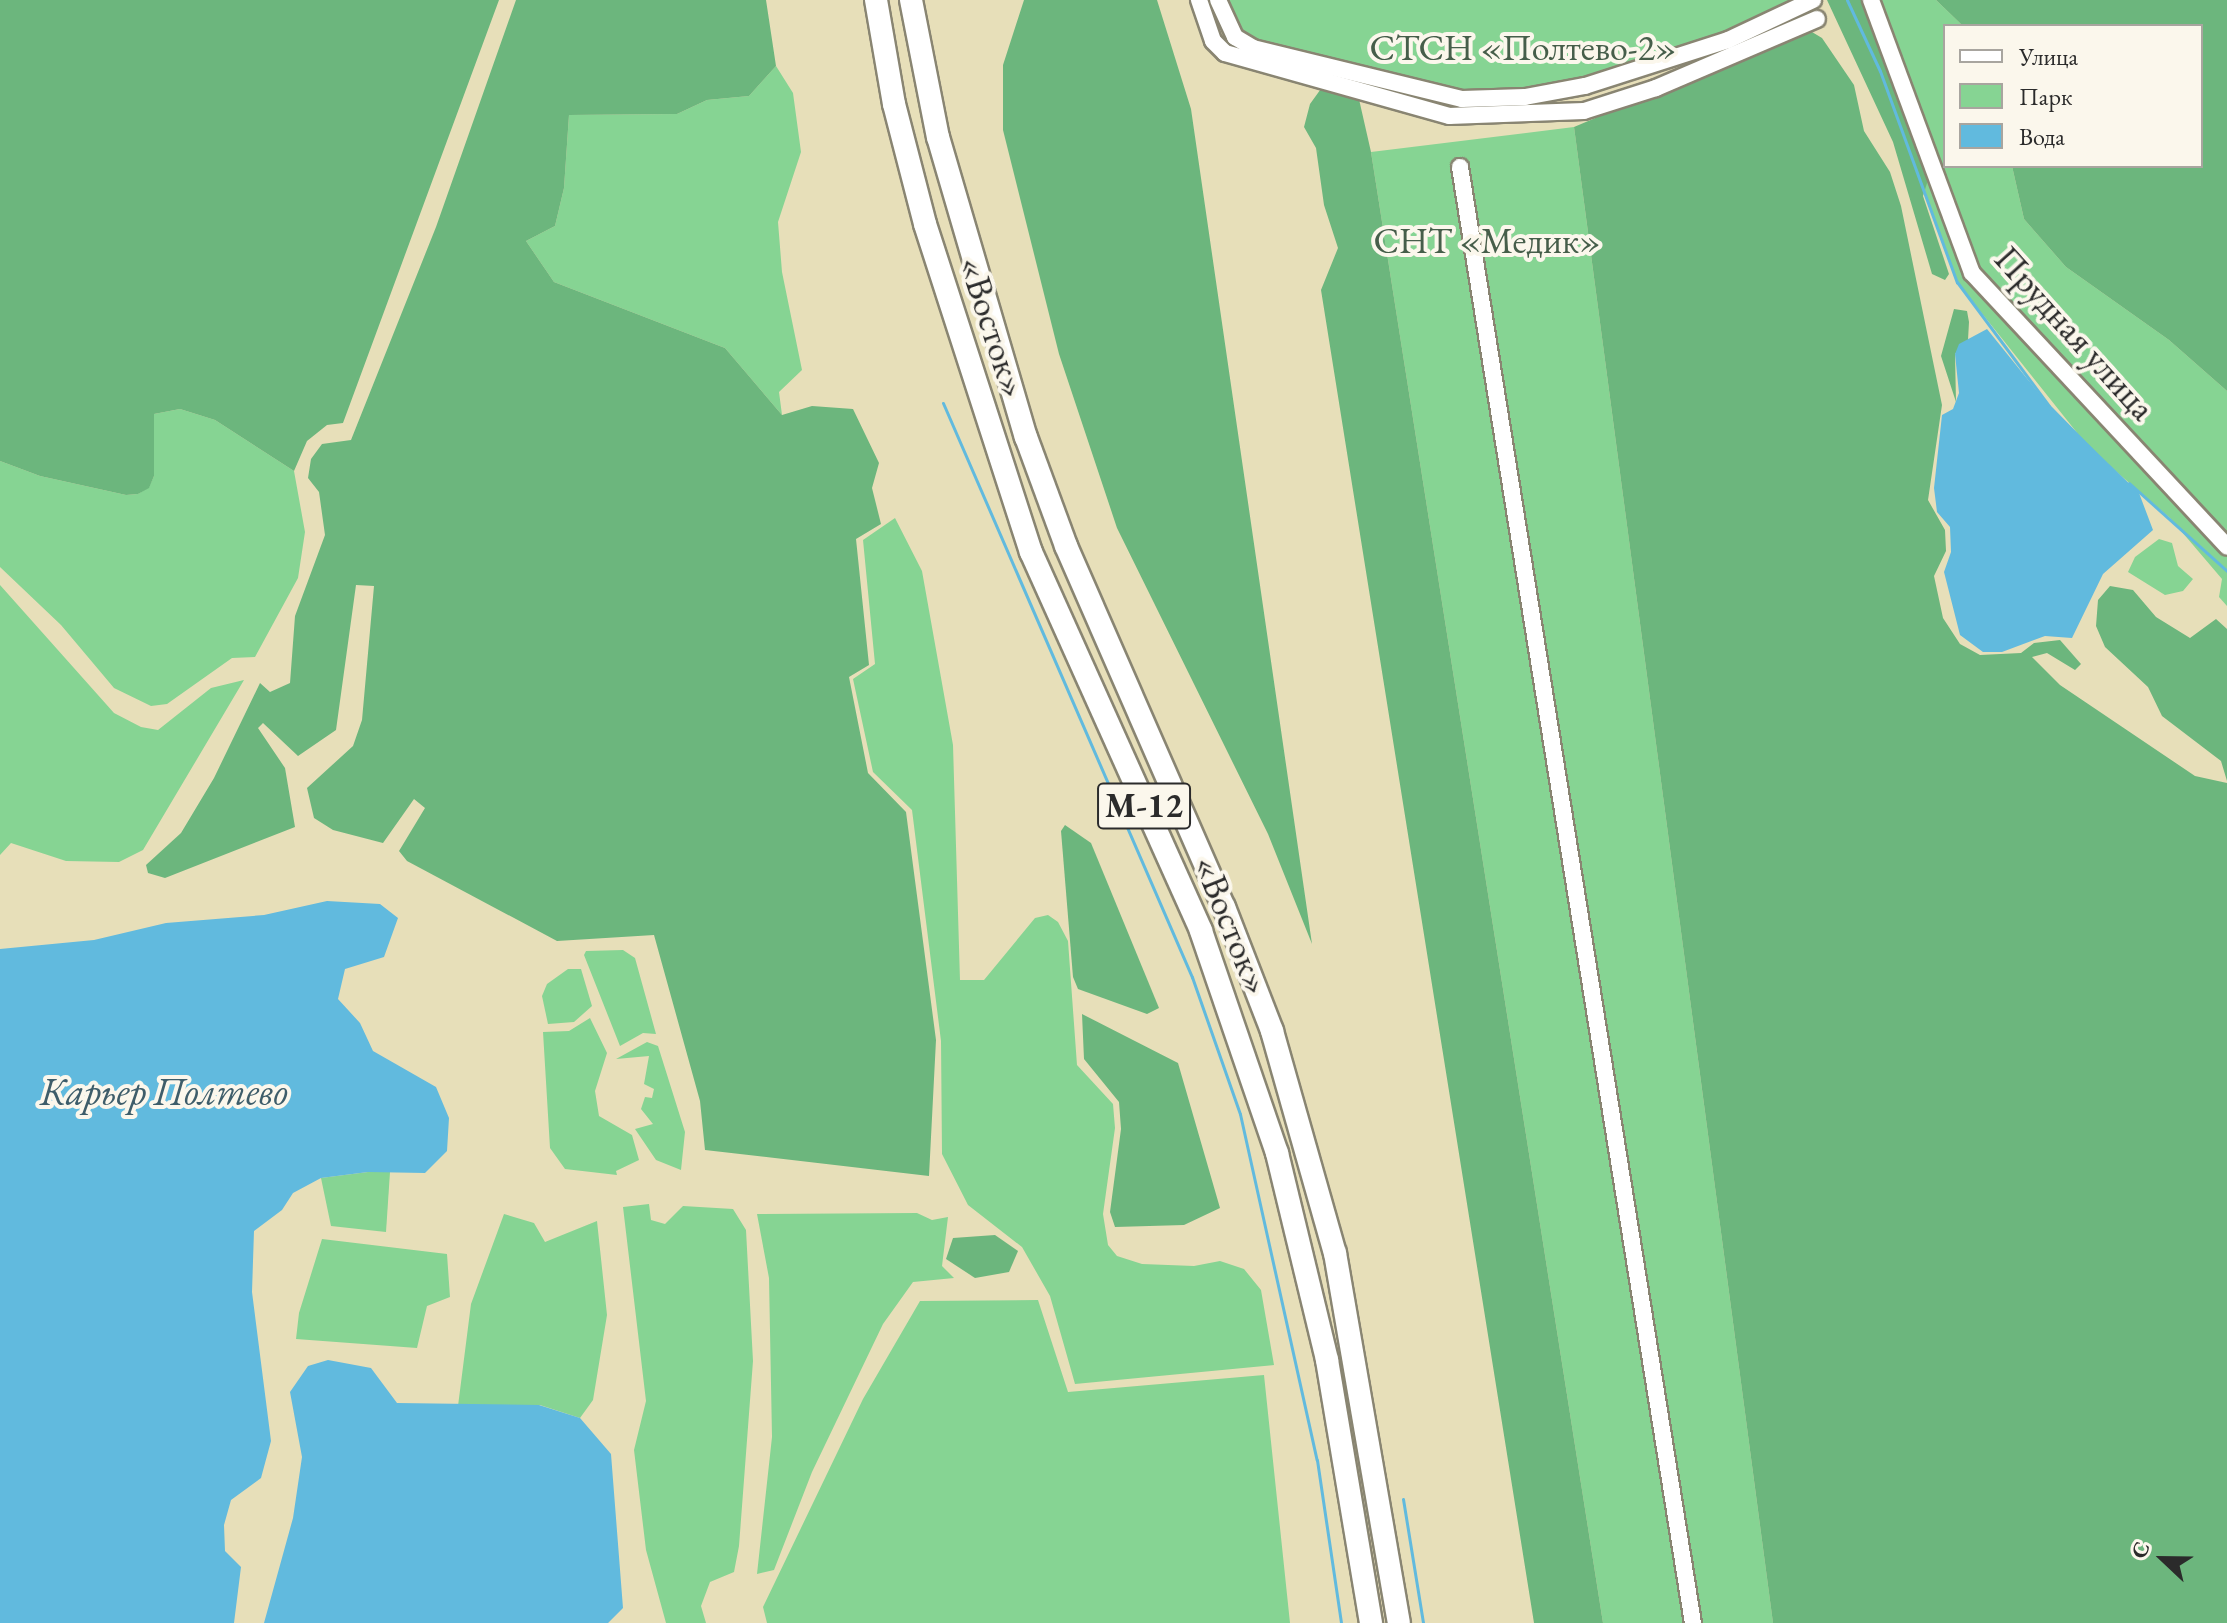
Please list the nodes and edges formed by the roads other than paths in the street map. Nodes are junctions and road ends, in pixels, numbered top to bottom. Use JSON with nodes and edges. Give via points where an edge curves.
{"nodes":[{"id":1,"x":876,"y":0,"type":"edge"},
{"id":2,"x":911,"y":0,"type":"edge"},
{"id":3,"x":1199,"y":0,"type":"edge"},
{"id":4,"x":1218,"y":0,"type":"edge"},
{"id":5,"x":1871,"y":0,"type":"edge"},
{"id":6,"x":1814,"y":1,"type":"edge"},
{"id":7,"x":1817,"y":19,"type":"dead end"},
{"id":8,"x":1460,"y":167,"type":"dead end"},
{"id":9,"x":2227,"y":546,"type":"edge"},
{"id":10,"x":1371,"y":1623,"type":"edge"},
{"id":11,"x":1399,"y":1623,"type":"edge"},
{"id":12,"x":1693,"y":1623,"type":"edge"}],
"edges":[{"from":1,"to":10,"type":"highway","name":"«Восток»","number":"М-12","via":[[894,104],[925,224],[1031,552],[1201,931],[1277,1153],[1327,1360]]},
{"from":2,"to":11,"type":"highway","name":"«Восток»","number":"М-12","via":[[938,137],[1026,437],[1066,546],[1224,907],[1272,1031],[1335,1253]]},
{"from":3,"to":7,"type":"street","via":[[1213,41],[1225,53],[1449,116],[1584,111],[1656,88]]},
{"from":4,"to":6,"type":"street","via":[[1235,37],[1253,48],[1462,99],[1525,97],[1585,86],[1728,40]]},
{"from":5,"to":9,"type":"street","name":"Прудная улица","via":[[1972,273]]},
{"from":8,"to":12,"type":"street"}]}
